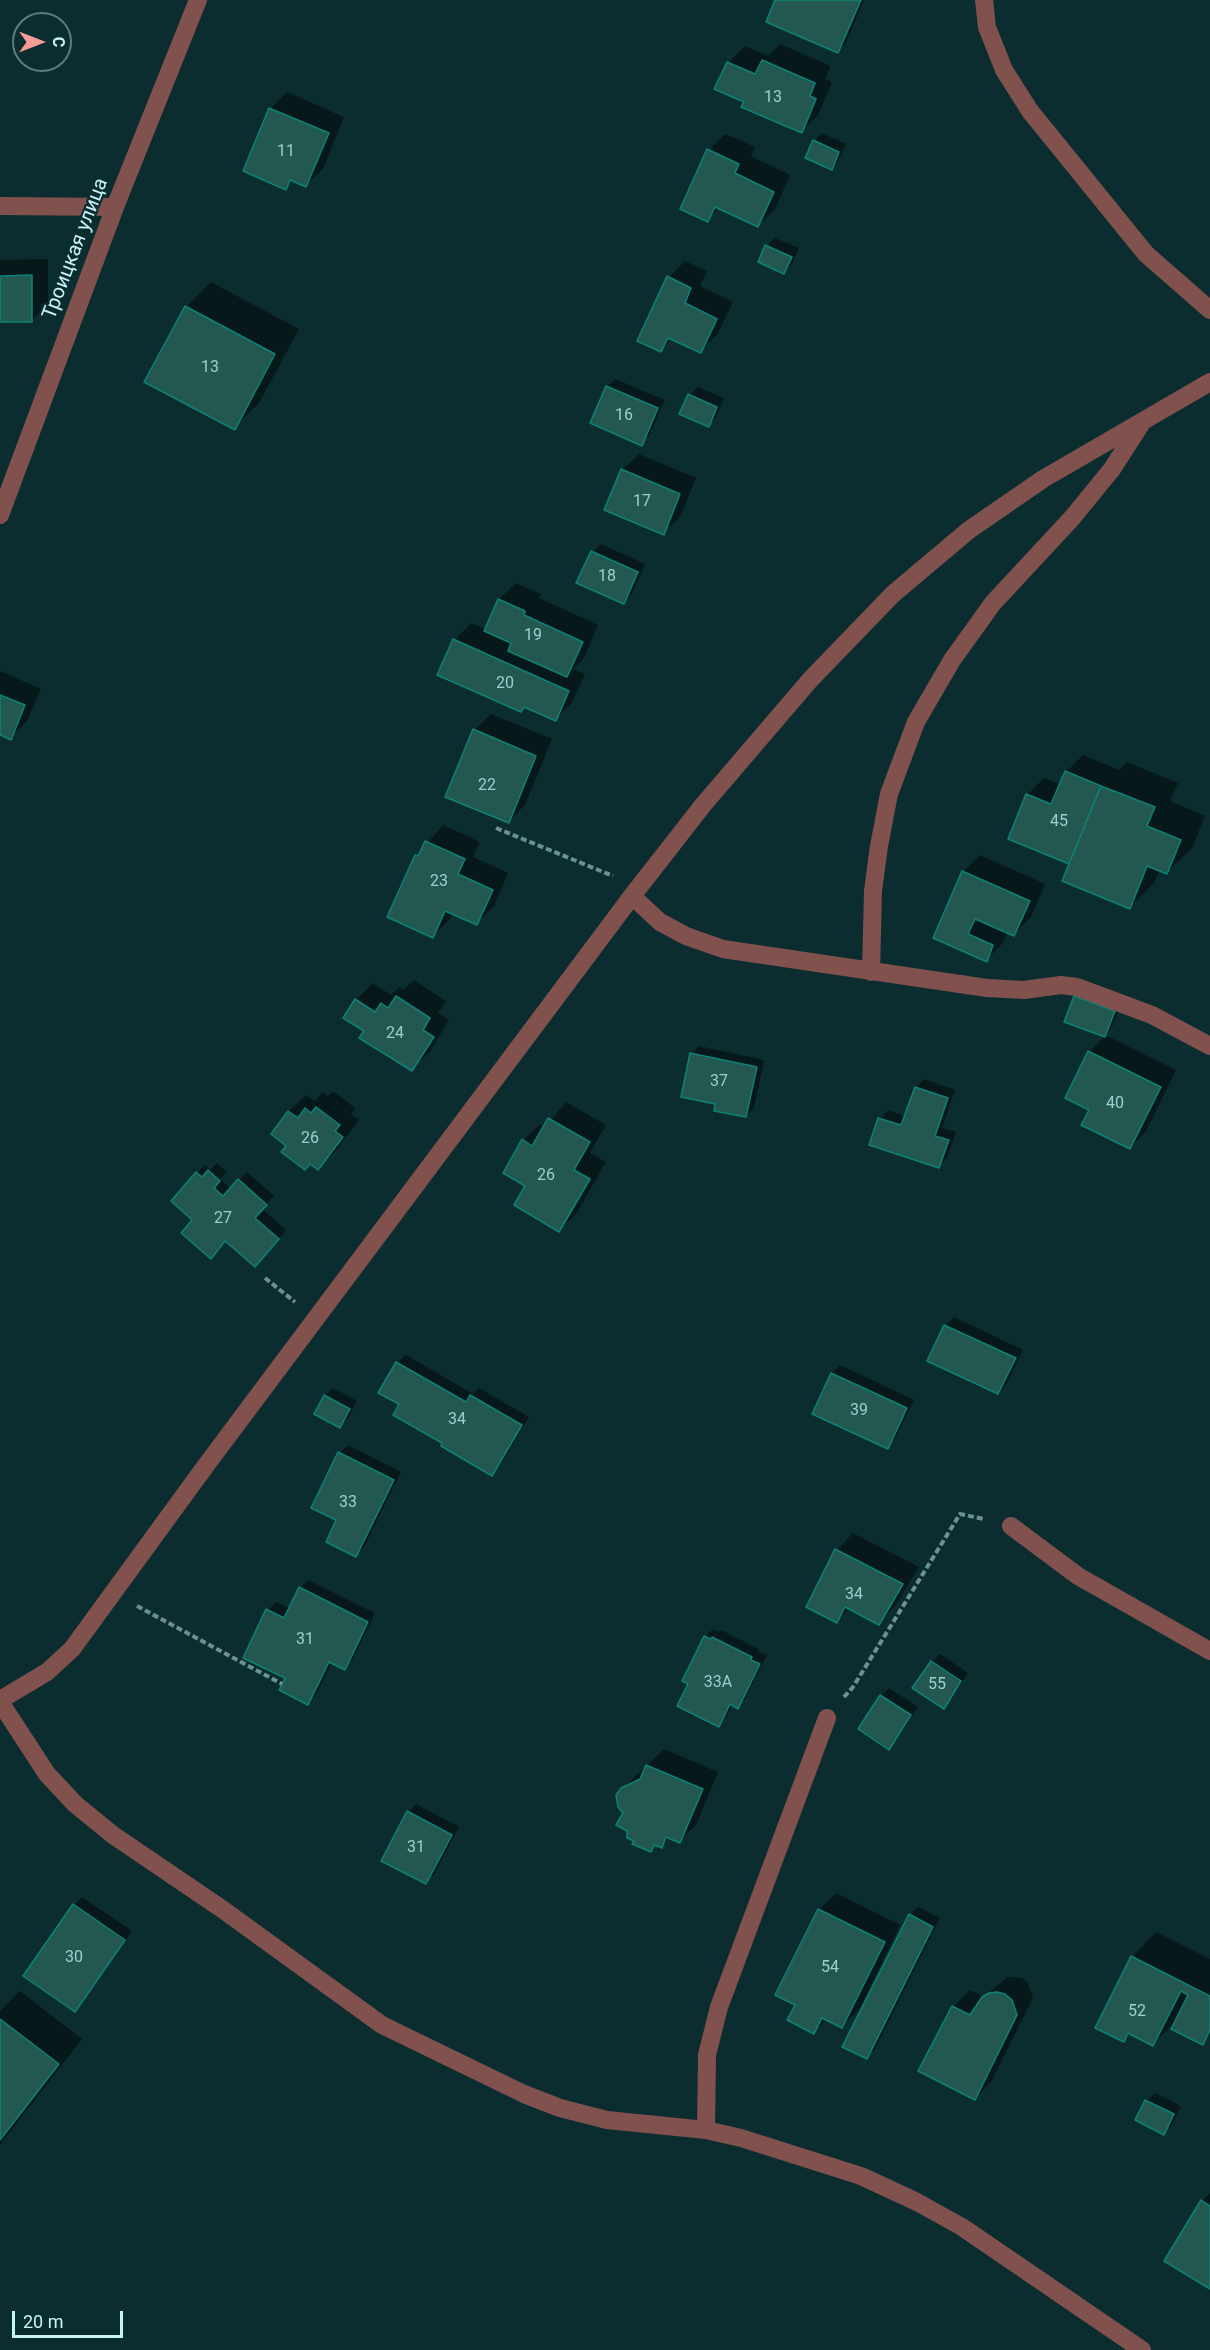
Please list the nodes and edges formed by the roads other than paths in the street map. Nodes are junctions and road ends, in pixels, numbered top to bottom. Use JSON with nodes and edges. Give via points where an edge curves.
{"nodes":[{"id":1,"x":198,"y":0,"type":"edge"},
{"id":2,"x":984,"y":0,"type":"edge"},
{"id":3,"x":0,"y":206,"type":"edge"},
{"id":4,"x":115,"y":207,"type":"junction"},
{"id":5,"x":1210,"y":310,"type":"edge"},
{"id":6,"x":1210,"y":382,"type":"edge"},
{"id":7,"x":1143,"y":419,"type":"junction"},
{"id":8,"x":0,"y":515,"type":"edge"},
{"id":9,"x":632,"y":896,"type":"junction"},
{"id":10,"x":871,"y":972,"type":"junction"},
{"id":11,"x":1210,"y":1046,"type":"edge"},
{"id":12,"x":1011,"y":1526,"type":"road end"},
{"id":13,"x":1210,"y":1651,"type":"edge"},
{"id":14,"x":0,"y":1701,"type":"edge"},
{"id":15,"x":827,"y":1718,"type":"road end"},
{"id":16,"x":706,"y":2130,"type":"junction"},
{"id":17,"x":1142,"y":2350,"type":"edge"}],
"edges":[{"from":1,"to":4,"type":"street","name":"Троицкая улица"},
{"from":2,"to":5,"type":"street","via":[[987,27],[1005,70],[1030,111],[1146,254]]},
{"from":3,"to":4,"type":"street"},
{"from":4,"to":8,"type":"street","name":"Троицкая улица"},
{"from":6,"to":7,"type":"street"},
{"from":7,"to":9,"type":"street","via":[[1043,479],[969,530],[892,594],[810,680],[703,805]]},
{"from":7,"to":10,"type":"street","via":[[1112,470],[993,603],[952,660],[916,722],[889,794],[879,846],[873,891]]},
{"from":9,"to":10,"type":"street","via":[[660,922],[723,949]]},
{"from":9,"to":14,"type":"street","via":[[72,1649],[47,1672]]},
{"from":10,"to":11,"type":"street","via":[[987,988],[1077,987],[1152,1015]]},
{"from":12,"to":13,"type":"street","via":[[1078,1576]]},
{"from":14,"to":16,"type":"street","via":[[47,1774],[75,1804],[382,2025],[560,2108],[607,2120]]},
{"from":15,"to":16,"type":"street","via":[[718,2007],[707,2055]]},
{"from":16,"to":17,"type":"street","via":[[861,2176],[916,2202],[962,2227]]}]}
